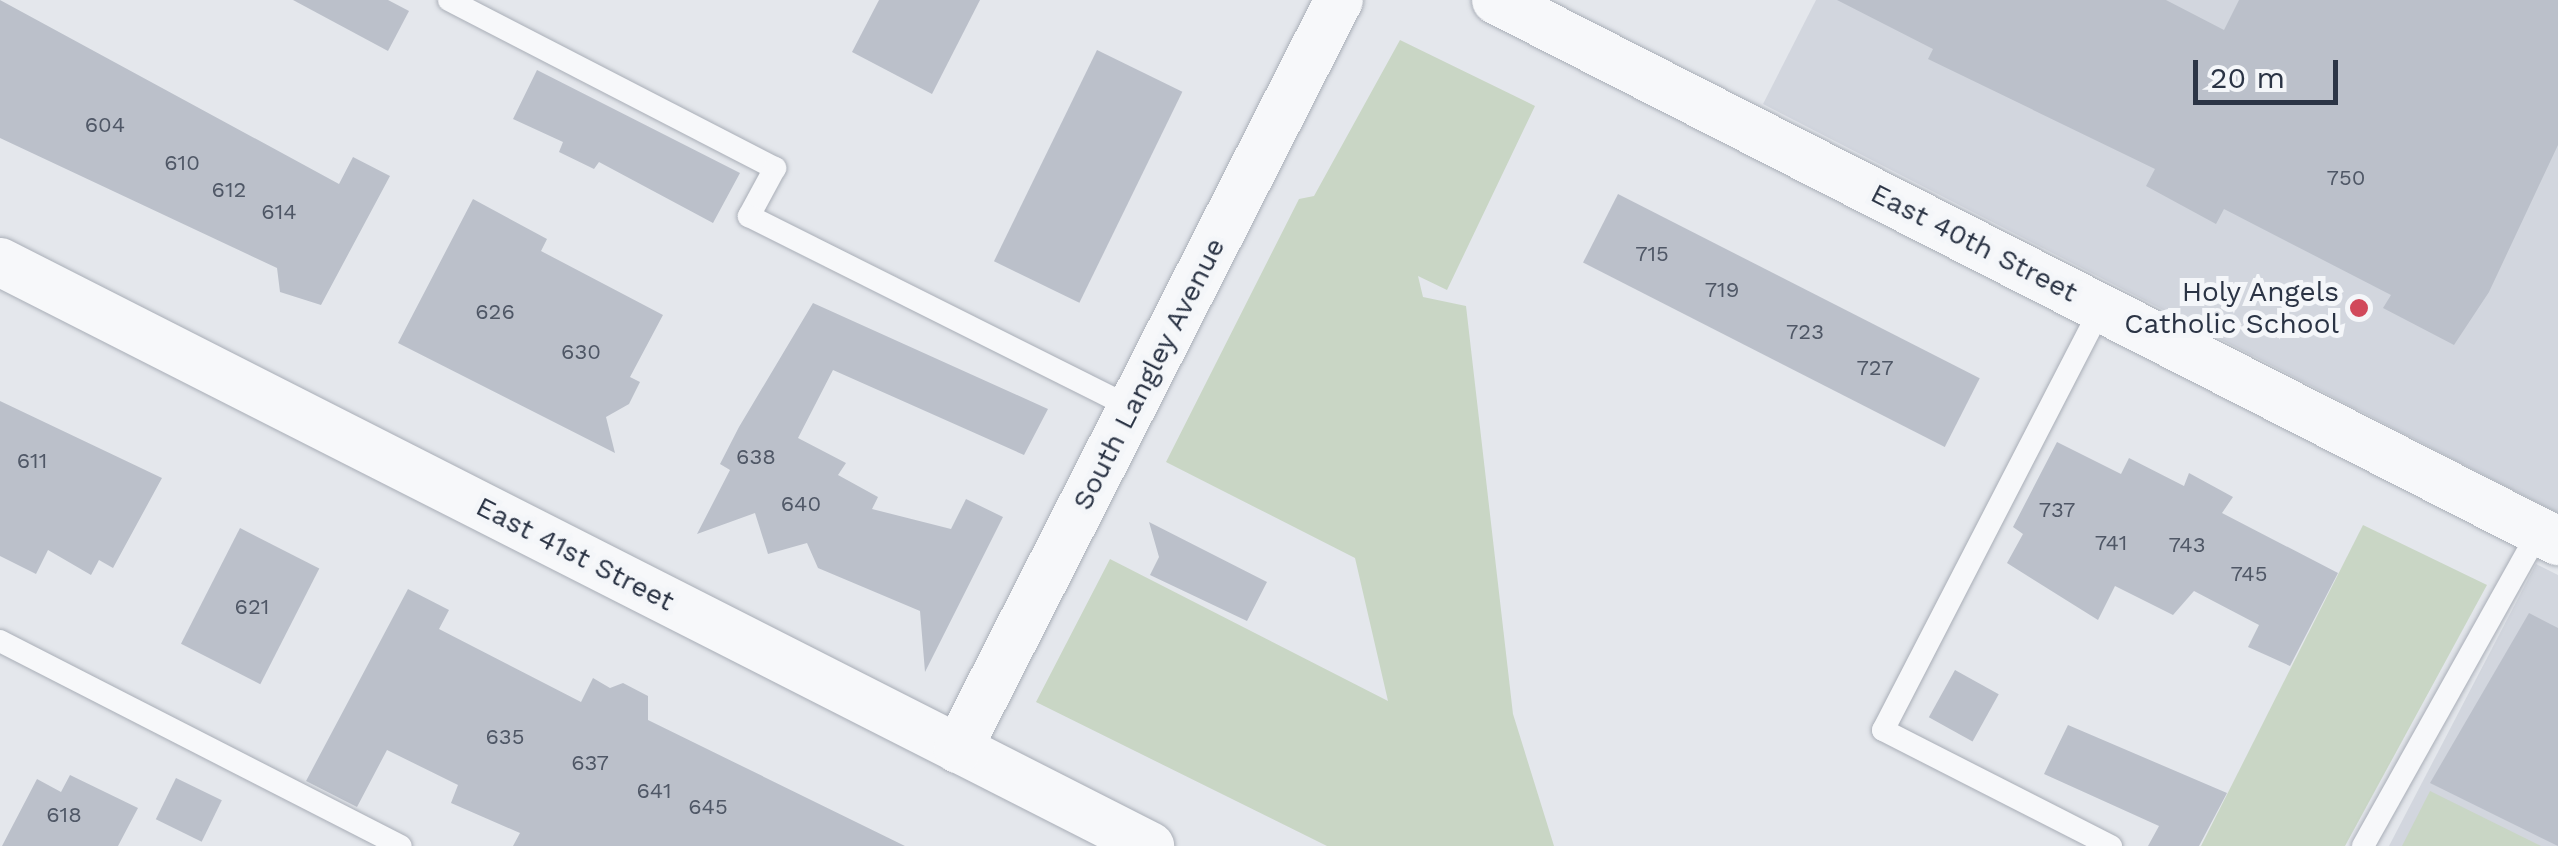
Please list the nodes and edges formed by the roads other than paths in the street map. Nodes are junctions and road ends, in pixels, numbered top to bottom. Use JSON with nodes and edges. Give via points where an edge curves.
{"nodes":[{"id":1,"x":449,"y":0,"type":"edge"},
{"id":2,"x":1339,"y":0,"type":"edge"},
{"id":3,"x":1496,"y":0,"type":"edge"},
{"id":4,"x":0,"y":262,"type":"edge"},
{"id":5,"x":2101,"y":308,"type":"junction"},
{"id":6,"x":1132,"y":408,"type":"junction"},
{"id":7,"x":2549,"y":536,"type":"edge"},
{"id":8,"x":0,"y":640,"type":"edge"},
{"id":9,"x":958,"y":749,"type":"junction"},
{"id":10,"x":1089,"y":832,"type":"edge"},
{"id":11,"x":401,"y":846,"type":"edge"},
{"id":12,"x":1150,"y":846,"type":"edge"},
{"id":13,"x":2111,"y":846,"type":"edge"},
{"id":14,"x":2363,"y":846,"type":"edge"}],
"edges":[{"from":1,"to":6,"type":"lane","via":[[775,168],[749,216]]},
{"from":2,"to":6,"type":"street","name":"South Langley Avenue"},
{"from":3,"to":5,"type":"street","name":"East 40th Street"},
{"from":4,"to":9,"type":"street","name":"East 41st Street"},
{"from":5,"to":7,"type":"street","name":"East 40th Street"},
{"from":5,"to":13,"type":"lane","via":[[1883,730]]},
{"from":6,"to":9,"type":"street","name":"South Langley Avenue"},
{"from":7,"to":14,"type":"lane"},
{"from":8,"to":11,"type":"lane"},
{"from":9,"to":10,"type":"street","name":"East 41st Street"},
{"from":10,"to":12,"type":"street","name":"East 41st Street"}]}
